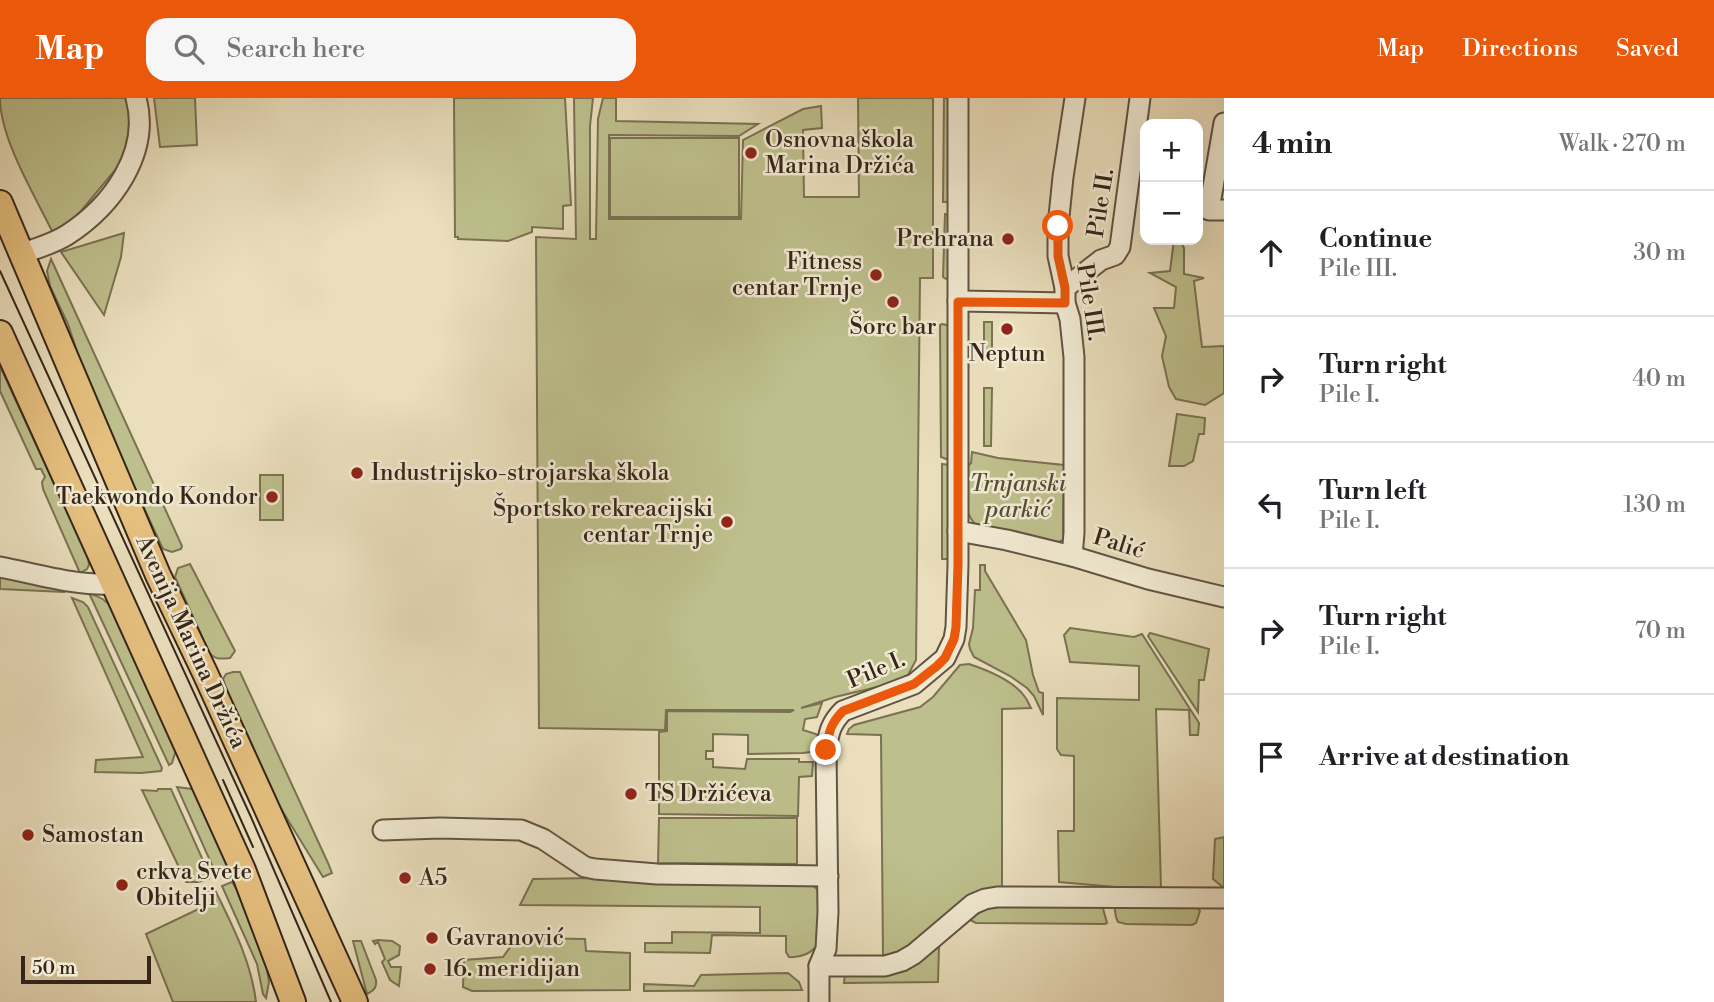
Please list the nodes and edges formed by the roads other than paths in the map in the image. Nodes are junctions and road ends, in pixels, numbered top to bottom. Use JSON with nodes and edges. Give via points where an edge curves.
{"nodes":[{"id":1,"x":136,"y":98,"type":"edge"},
{"id":2,"x":958,"y":98,"type":"edge"},
{"id":3,"x":1075,"y":98,"type":"edge"},
{"id":4,"x":1140,"y":98,"type":"edge"},
{"id":5,"x":1224,"y":123,"type":"edge"},
{"id":6,"x":0,"y":203,"type":"edge"},
{"id":7,"x":1217,"y":210,"type":"edge"},
{"id":8,"x":22,"y":254,"type":"junction"},
{"id":9,"x":1065,"y":295,"type":"junction"},
{"id":10,"x":958,"y":302,"type":"junction"},
{"id":11,"x":0,"y":334,"type":"edge"},
{"id":12,"x":958,"y":531,"type":"junction"},
{"id":13,"x":1072,"y":556,"type":"junction"},
{"id":14,"x":0,"y":567,"type":"edge"},
{"id":15,"x":113,"y":584,"type":"junction"},
{"id":16,"x":1224,"y":597,"type":"edge"},
{"id":17,"x":383,"y":830,"type":"dead end"},
{"id":18,"x":828,"y":876,"type":"junction"},
{"id":19,"x":1224,"y":898,"type":"edge"},
{"id":20,"x":273,"y":951,"type":"junction"},
{"id":21,"x":819,"y":966,"type":"junction"},
{"id":22,"x":272,"y":1002,"type":"edge"},
{"id":23,"x":293,"y":1002,"type":"edge"},
{"id":24,"x":355,"y":1002,"type":"edge"},
{"id":25,"x":819,"y":1002,"type":"edge"}],
"edges":[{"from":1,"to":8,"type":"street","via":[[141,128],[138,145],[130,168],[106,201],[60,239]]},
{"from":2,"to":10,"type":"street","name":"Pile I."},
{"from":3,"to":9,"type":"street","name":"Pile III.","via":[[1058,226]]},
{"from":4,"to":9,"type":"street","name":"Pile II.","via":[[1121,247]]},
{"from":5,"to":7,"type":"street"},
{"from":6,"to":8,"type":"main road","name":"Avenija Marina Držića"},
{"from":8,"to":24,"type":"main road","name":"Avenija Marina Držića","via":[[158,575]]},
{"from":9,"to":10,"type":"street"},
{"from":9,"to":13,"type":"street","name":"Pile III.","via":[[1074,357]]},
{"from":10,"to":12,"type":"street","name":"Pile I."},
{"from":11,"to":15,"type":"main road","name":"Avenija Marina Držića"},
{"from":12,"to":13,"type":"street","name":"Palić"},
{"from":12,"to":18,"type":"street","name":"Pile I.","via":[[956,627],[945,658],[914,684],[843,711],[830,729],[826,750]]},
{"from":13,"to":16,"type":"street","name":"Palić"},
{"from":14,"to":15,"type":"street","via":[[80,583]]},
{"from":15,"to":20,"type":"main road","name":"Avenija Marina Držića","via":[[243,870]]},
{"from":17,"to":18,"type":"street","via":[[522,830],[596,869]]},
{"from":18,"to":21,"type":"street","name":"Pile I.","via":[[826,949]]},
{"from":19,"to":21,"type":"street","via":[[985,899],[902,961],[885,966]]},
{"from":20,"to":22,"type":"main road"},
{"from":20,"to":23,"type":"main road","name":"Avenija Marina Držića"},
{"from":21,"to":25,"type":"street","name":"Pile I."}]}
